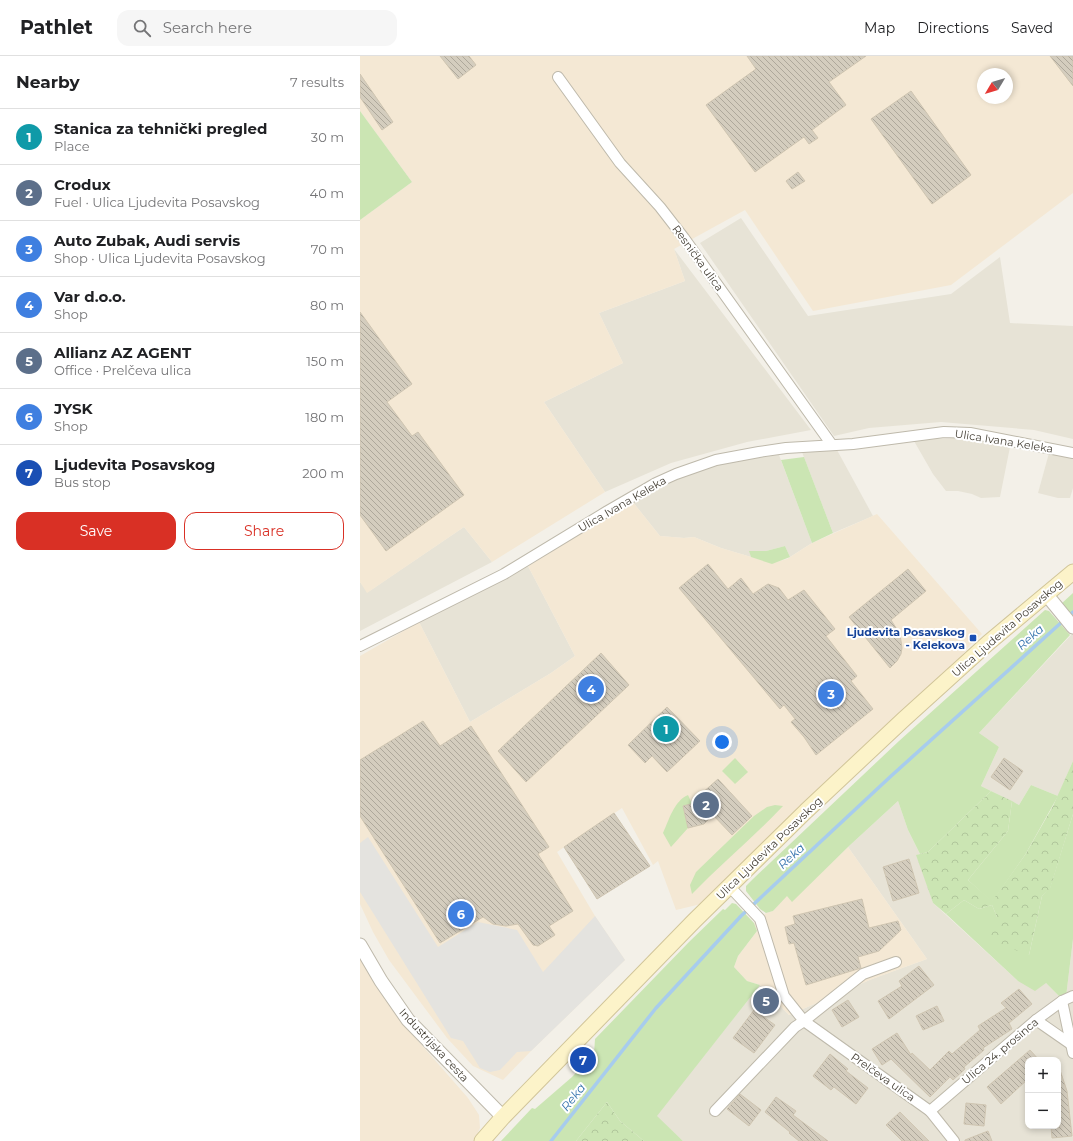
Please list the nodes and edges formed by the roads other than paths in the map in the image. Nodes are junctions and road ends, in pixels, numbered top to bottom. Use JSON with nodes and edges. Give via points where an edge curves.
{"nodes":[{"id":1,"x":558,"y":77,"type":"dead end"},
{"id":2,"x":832,"y":445,"type":"junction"},
{"id":3,"x":1073,"y":453,"type":"edge"},
{"id":4,"x":1073,"y":572,"type":"edge"},
{"id":5,"x":1046,"y":594,"type":"junction"},
{"id":6,"x":1073,"y":628,"type":"edge"},
{"id":7,"x":360,"y":646,"type":"edge"},
{"id":8,"x":734,"y":891,"type":"junction"},
{"id":9,"x":360,"y":945,"type":"edge"},
{"id":10,"x":896,"y":962,"type":"dead end"},
{"id":11,"x":1073,"y":996,"type":"edge"},
{"id":12,"x":1062,"y":1001,"type":"junction"},
{"id":13,"x":1036,"y":1020,"type":"junction"},
{"id":14,"x":804,"y":1021,"type":"junction"},
{"id":15,"x":1072,"y":1049,"type":"edge"},
{"id":16,"x":930,"y":1110,"type":"junction"},
{"id":17,"x":715,"y":1111,"type":"dead end"},
{"id":18,"x":503,"y":1117,"type":"junction"},
{"id":19,"x":482,"y":1141,"type":"edge"},
{"id":20,"x":954,"y":1141,"type":"edge"}],
"edges":[{"from":1,"to":2,"type":"street","name":"Resnička ulica","via":[[620,163],[660,206],[684,238]]},
{"from":2,"to":3,"type":"street","name":"Ulica Ivana Keleka","via":[[953,432]]},
{"from":2,"to":7,"type":"street","name":"Ulica Ivana Keleka","via":[[738,455],[676,474],[639,492],[504,574]]},
{"from":4,"to":5,"type":"main road","name":"Ulica Ljudevita Posavskog"},
{"from":5,"to":6,"type":"street"},
{"from":5,"to":8,"type":"main road","name":"Ulica Ljudevita Posavskog","via":[[909,715]]},
{"from":8,"to":14,"type":"street","name":"Prelčeva ulica","via":[[760,919],[784,996]]},
{"from":8,"to":18,"type":"main road","name":"Ulica Ljudevita Posavskog"},
{"from":9,"to":18,"type":"street","name":"Industrijska cesta","via":[[408,1020]]},
{"from":10,"to":14,"type":"street","via":[[862,974]]},
{"from":11,"to":12,"type":"street","name":"Ulica 24. prosinca"},
{"from":12,"to":13,"type":"street","name":"Ulica 24. prosinca"},
{"from":12,"to":15,"type":"street"},
{"from":13,"to":15,"type":"street"},
{"from":13,"to":16,"type":"street","name":"Ulica 24. prosinca"},
{"from":14,"to":16,"type":"street","name":"Prelčeva ulica"},
{"from":14,"to":17,"type":"street","via":[[795,1027]]},
{"from":16,"to":20,"type":"street","name":"Prelčeva ulica"},
{"from":18,"to":19,"type":"main road","name":"Ulica Ljudevita Posavskog"}]}
